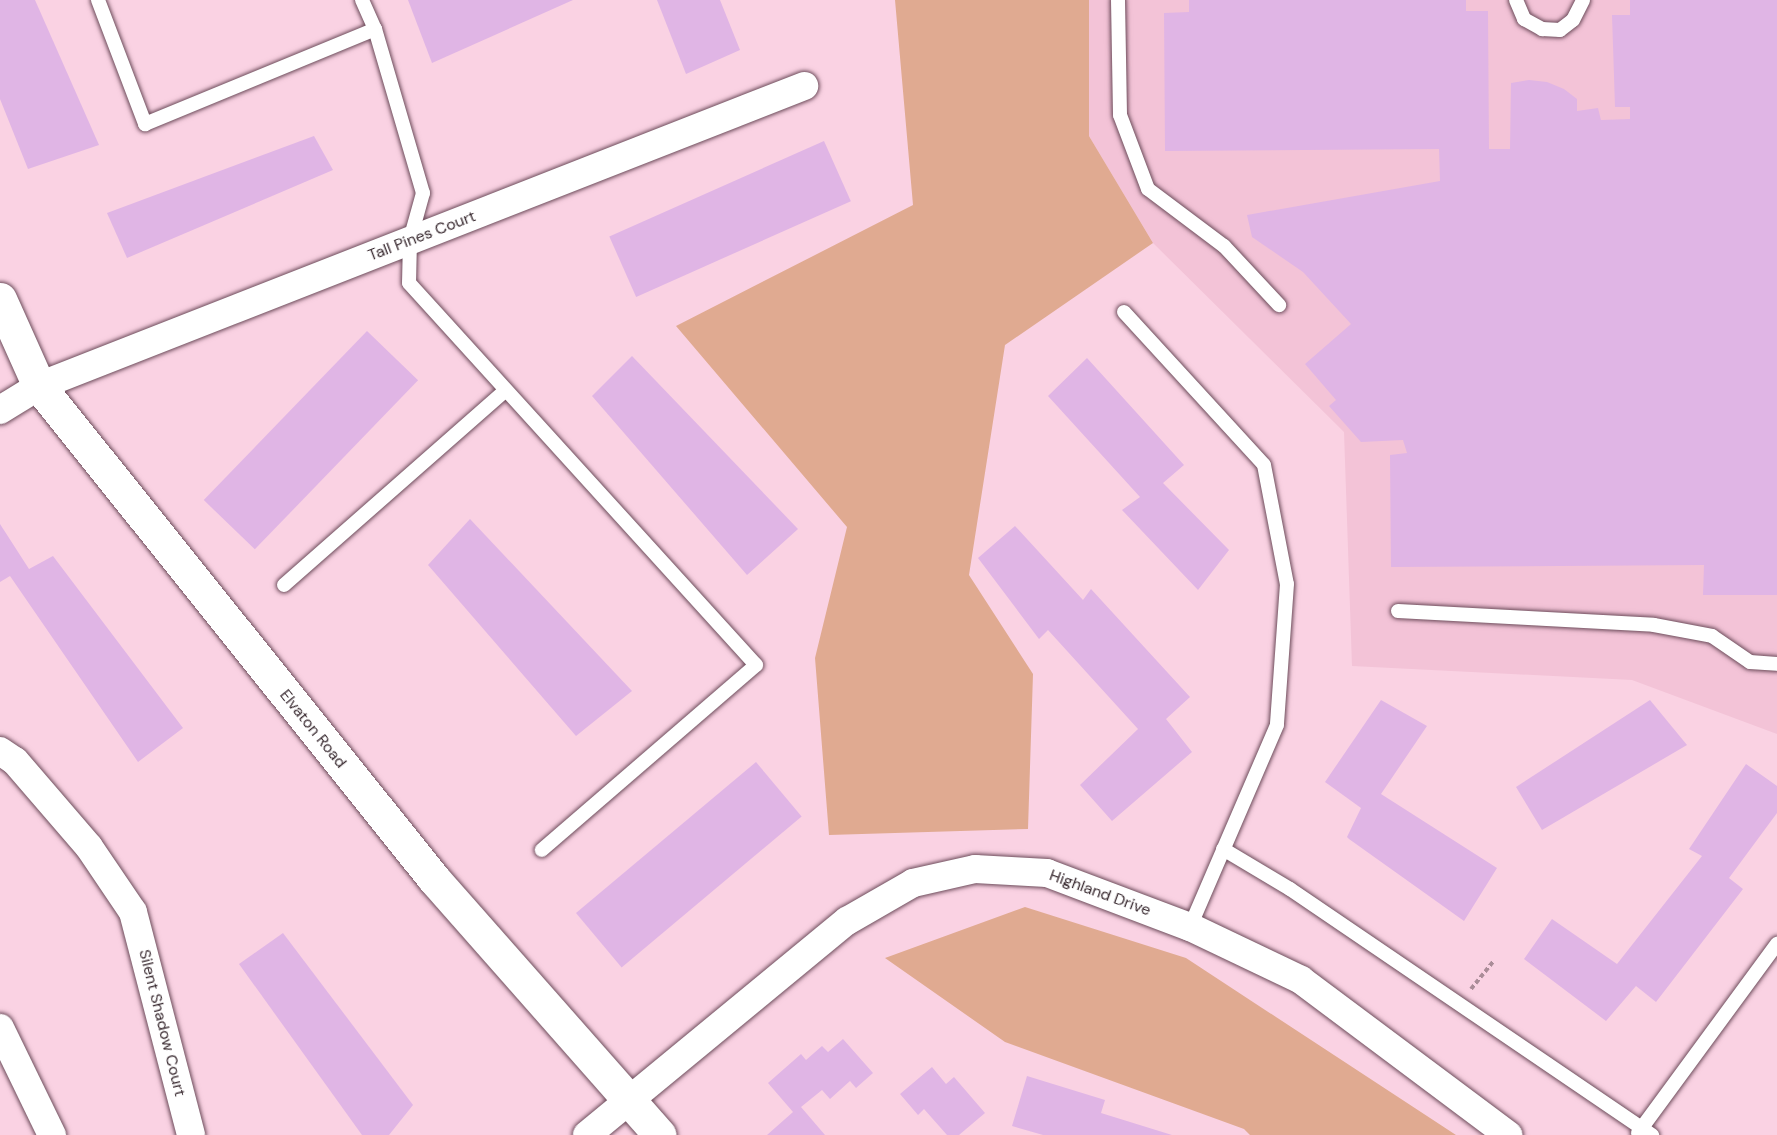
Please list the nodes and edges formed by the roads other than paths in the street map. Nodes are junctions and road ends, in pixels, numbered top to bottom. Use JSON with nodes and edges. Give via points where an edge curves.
{"nodes":[{"id":1,"x":98,"y":0,"type":"edge"},
{"id":2,"x":362,"y":0,"type":"edge"},
{"id":3,"x":1118,"y":0,"type":"edge"},
{"id":4,"x":1516,"y":0,"type":"edge"},
{"id":5,"x":1583,"y":0,"type":"edge"},
{"id":6,"x":375,"y":29,"type":"junction"},
{"id":7,"x":804,"y":86,"type":"dead end"},
{"id":8,"x":410,"y":240,"type":"junction"},
{"id":9,"x":0,"y":299,"type":"edge"},
{"id":10,"x":1279,"y":305,"type":"dead end"},
{"id":11,"x":1124,"y":312,"type":"dead end"},
{"id":12,"x":39,"y":386,"type":"junction"},
{"id":13,"x":506,"y":390,"type":"junction"},
{"id":14,"x":0,"y":410,"type":"edge"},
{"id":15,"x":284,"y":585,"type":"dead end"},
{"id":16,"x":1398,"y":610,"type":"dead end"},
{"id":17,"x":1777,"y":664,"type":"edge"},
{"id":18,"x":0,"y":751,"type":"edge"},
{"id":19,"x":1223,"y":849,"type":"junction"},
{"id":20,"x":542,"y":850,"type":"dead end"},
{"id":21,"x":1190,"y":927,"type":"junction"},
{"id":22,"x":1777,"y":944,"type":"edge"},
{"id":23,"x":0,"y":1028,"type":"edge"},
{"id":24,"x":628,"y":1099,"type":"junction"},
{"id":25,"x":1644,"y":1132,"type":"edge"},
{"id":26,"x":52,"y":1135,"type":"edge"},
{"id":27,"x":191,"y":1135,"type":"edge"},
{"id":28,"x":587,"y":1135,"type":"edge"},
{"id":29,"x":660,"y":1135,"type":"edge"},
{"id":30,"x":1508,"y":1135,"type":"edge"}],
"edges":[{"from":1,"to":6,"type":"lane","via":[[146,124]]},
{"from":2,"to":6,"type":"lane"},
{"from":3,"to":10,"type":"lane","via":[[1120,115],[1148,189],[1224,246]]},
{"from":4,"to":5,"type":"lane","via":[[1524,19],[1542,29],[1560,30],[1573,20]]},
{"from":6,"to":8,"type":"lane","via":[[423,194]]},
{"from":7,"to":8,"type":"street","name":"Tall Pines Court"},
{"from":8,"to":12,"type":"street","name":"Tall Pines Court"},
{"from":8,"to":13,"type":"lane","via":[[409,283]]},
{"from":9,"to":12,"type":"street","name":"Elvaton Road"},
{"from":11,"to":19,"type":"lane","via":[[1264,465],[1287,584],[1277,725]]},
{"from":12,"to":14,"type":"street","name":"Tall Pines Court"},
{"from":12,"to":24,"type":"street","name":"Elvaton Road","via":[[434,879]]},
{"from":13,"to":15,"type":"lane"},
{"from":13,"to":20,"type":"lane","via":[[756,665]]},
{"from":16,"to":17,"type":"lane","via":[[1654,625],[1712,636],[1750,662]]},
{"from":18,"to":27,"type":"street","name":"Silent Shadow Court","via":[[15,760],[89,847],[133,912]]},
{"from":19,"to":21,"type":"lane"},
{"from":19,"to":25,"type":"lane","via":[[1290,889]]},
{"from":21,"to":24,"type":"street","name":"Highland Drive","via":[[1047,873],[975,869],[913,883],[847,921]]},
{"from":21,"to":30,"type":"street","name":"Highland Drive","via":[[1301,980]]},
{"from":22,"to":25,"type":"lane"},
{"from":23,"to":26,"type":"street"},
{"from":24,"to":28,"type":"street","name":"Highland Drive"},
{"from":24,"to":29,"type":"street","name":"Elvaton Road"}]}
